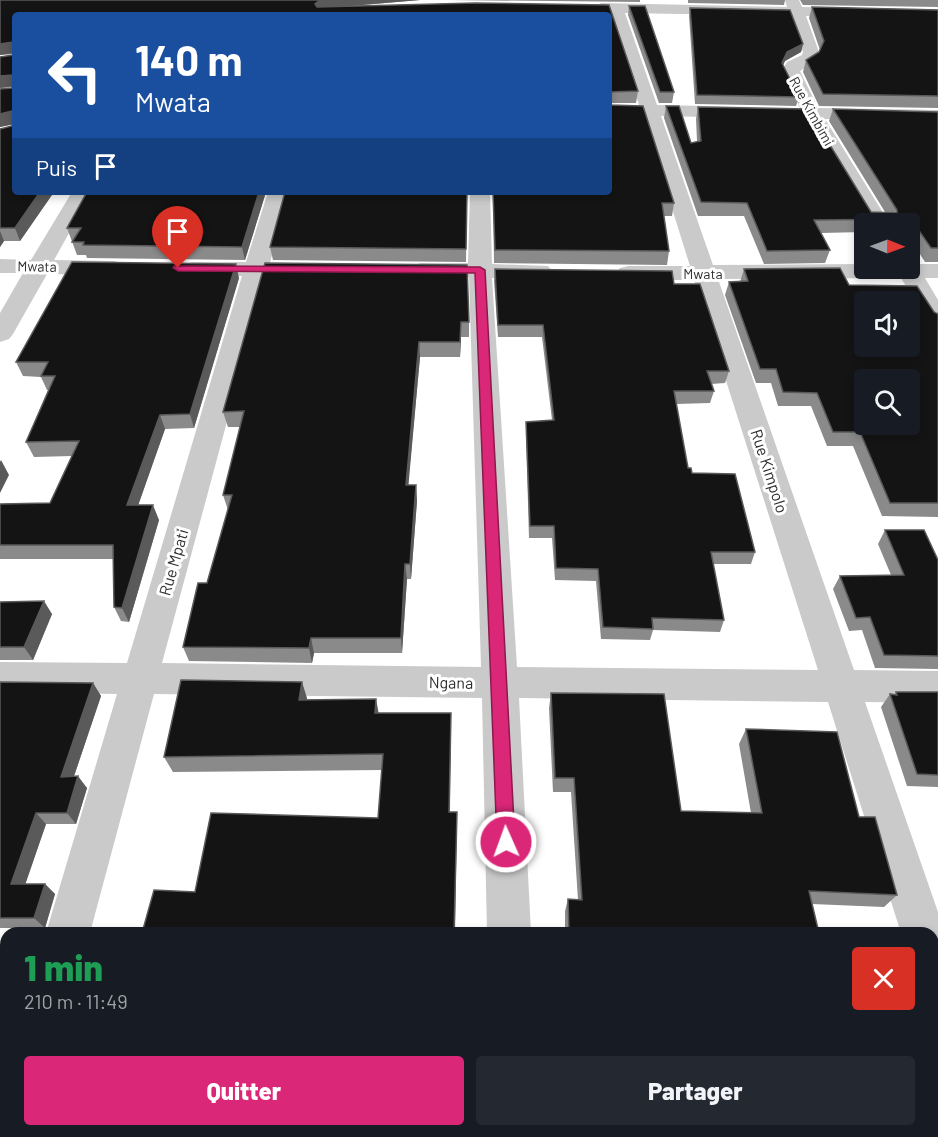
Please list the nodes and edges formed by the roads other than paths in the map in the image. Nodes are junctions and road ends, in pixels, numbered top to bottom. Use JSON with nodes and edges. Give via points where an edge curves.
{"nodes":[{"id":1,"x":930,"y":0,"type":"edge"},
{"id":2,"x":664,"y":5,"type":"edge"},
{"id":3,"x":795,"y":6,"type":"edge"},
{"id":4,"x":581,"y":8,"type":"edge"},
{"id":5,"x":616,"y":8,"type":"junction"},
{"id":6,"x":938,"y":12,"type":"edge"},
{"id":7,"x":618,"y":39,"type":"edge"},
{"id":8,"x":612,"y":110,"type":"edge"},
{"id":9,"x":650,"y":111,"type":"junction"},
{"id":10,"x":812,"y":114,"type":"junction"},
{"id":11,"x":938,"y":116,"type":"edge"},
{"id":12,"x":80,"y":195,"type":"edge"},
{"id":13,"x":277,"y":195,"type":"edge"},
{"id":14,"x":480,"y":195,"type":"edge"},
{"id":15,"x":872,"y":213,"type":"edge"},
{"id":16,"x":0,"y":266,"type":"edge"},
{"id":17,"x":39,"y":267,"type":"junction"},
{"id":18,"x":134,"y":268,"type":"edge"},
{"id":19,"x":169,"y":268,"type":"edge"},
{"id":20,"x":256,"y":270,"type":"junction"},
{"id":21,"x":327,"y":270,"type":"edge"},
{"id":22,"x":398,"y":270,"type":"edge"},
{"id":23,"x":480,"y":270,"type":"junction"},
{"id":24,"x":854,"y":271,"type":"edge"},
{"id":25,"x":920,"y":271,"type":"edge"},
{"id":26,"x":563,"y":272,"type":"edge"},
{"id":27,"x":610,"y":272,"type":"edge"},
{"id":28,"x":938,"y":272,"type":"edge"},
{"id":29,"x":705,"y":274,"type":"junction"},
{"id":30,"x":913,"y":279,"type":"edge"},
{"id":31,"x":938,"y":320,"type":"edge"},
{"id":32,"x":0,"y":334,"type":"edge"},
{"id":33,"x":0,"y":677,"type":"edge"},
{"id":34,"x":140,"y":678,"type":"junction"},
{"id":35,"x":500,"y":682,"type":"junction"},
{"id":36,"x":841,"y":686,"type":"junction"},
{"id":37,"x":938,"y":687,"type":"edge"},
{"id":38,"x":70,"y":927,"type":"edge"},
{"id":39,"x":509,"y":927,"type":"edge"},
{"id":40,"x":921,"y":927,"type":"edge"}],
"edges":[{"from":1,"to":6,"type":"street"},
{"from":2,"to":3,"type":"street"},
{"from":2,"to":5,"type":"street"},
{"from":3,"to":6,"type":"street"},
{"from":3,"to":10,"type":"street","name":"Rue Kimbimi","via":[[811,52],[790,71]]},
{"from":4,"to":5,"type":"street"},
{"from":5,"to":7,"type":"street","name":"Rue Kimpolo"},
{"from":7,"to":9,"type":"street","name":"Rue Kimpolo"},
{"from":8,"to":9,"type":"street"},
{"from":9,"to":10,"type":"street"},
{"from":9,"to":29,"type":"street","name":"Rue Kimpolo"},
{"from":10,"to":11,"type":"street"},
{"from":10,"to":15,"type":"street","name":"Rue Kimbimi"},
{"from":12,"to":17,"type":"street"},
{"from":13,"to":20,"type":"street","name":"Rue Mpati"},
{"from":14,"to":23,"type":"street"},
{"from":16,"to":17,"type":"street","name":"Mwata"},
{"from":17,"to":18,"type":"street","name":"Mwata"},
{"from":17,"to":32,"type":"street"},
{"from":19,"to":20,"type":"street"},
{"from":20,"to":21,"type":"street"},
{"from":20,"to":34,"type":"street","name":"Rue Mpati"},
{"from":22,"to":23,"type":"street"},
{"from":23,"to":26,"type":"street"},
{"from":23,"to":35,"type":"street"},
{"from":24,"to":29,"type":"street","name":"Mwata"},
{"from":25,"to":28,"type":"street","name":"Mwata"},
{"from":27,"to":29,"type":"street","name":"Mwata"},
{"from":29,"to":36,"type":"street","name":"Rue Kimpolo"},
{"from":30,"to":31,"type":"street"},
{"from":33,"to":34,"type":"street","name":"Ngana"},
{"from":34,"to":35,"type":"street","name":"Ngana"},
{"from":34,"to":38,"type":"street","name":"Rue Mpati"},
{"from":35,"to":36,"type":"street","name":"Ngana"},
{"from":35,"to":39,"type":"street"},
{"from":36,"to":37,"type":"street","name":"Ngana"},
{"from":36,"to":40,"type":"street","name":"Rue Kimpolo"}]}
